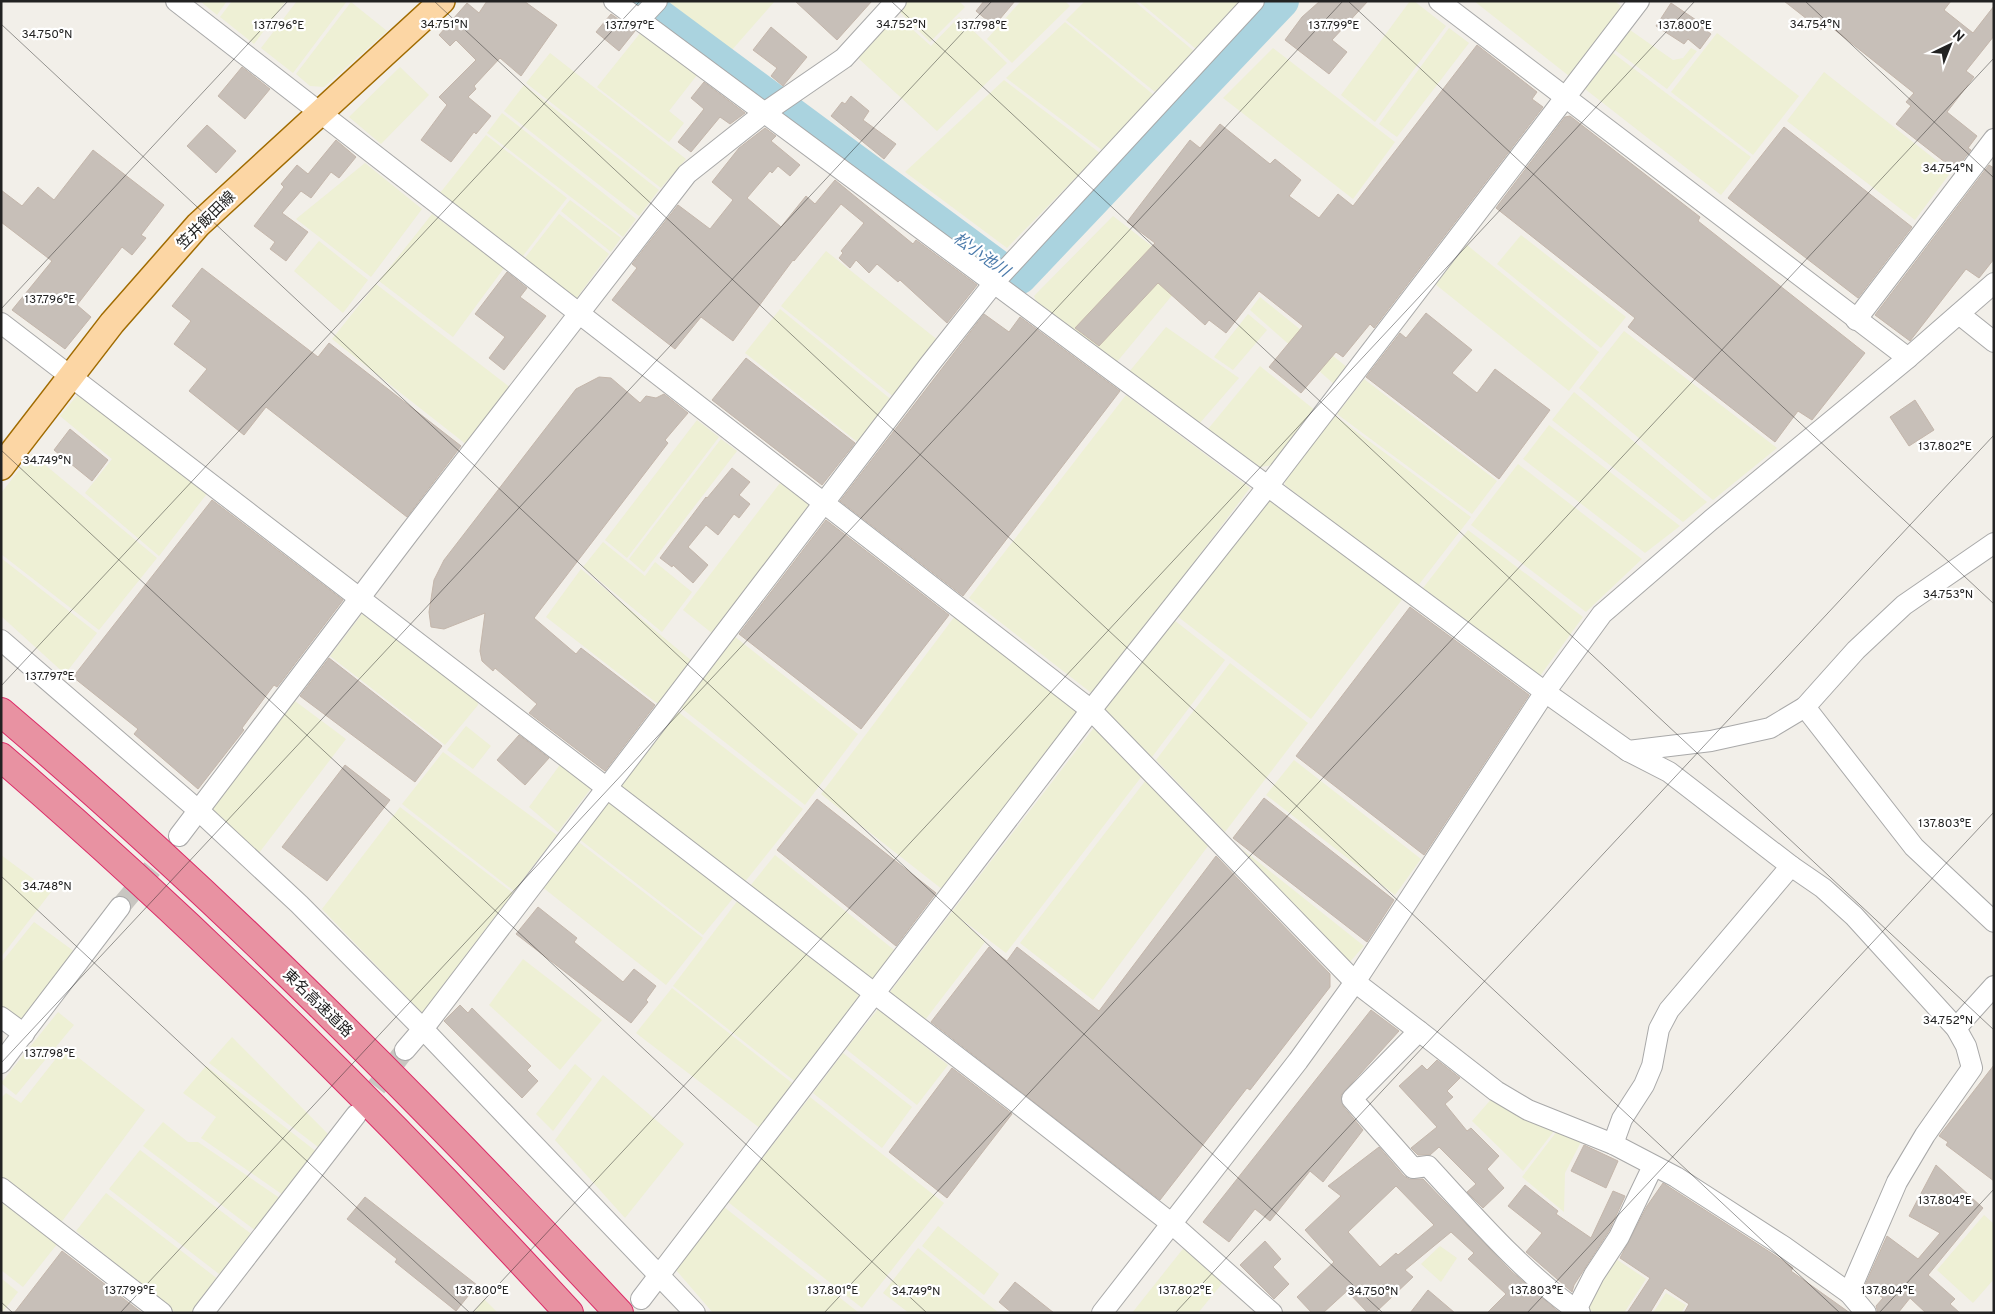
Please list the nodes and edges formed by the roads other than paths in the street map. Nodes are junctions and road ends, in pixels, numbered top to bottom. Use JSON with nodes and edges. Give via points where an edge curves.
{"nodes":[{"id":1,"x":176,"y":1,"type":"edge"},
{"id":2,"x":442,"y":1,"type":"edge"},
{"id":3,"x":614,"y":1,"type":"edge"},
{"id":4,"x":657,"y":1,"type":"edge"},
{"id":5,"x":896,"y":1,"type":"edge"},
{"id":6,"x":1254,"y":1,"type":"edge"},
{"id":7,"x":1439,"y":1,"type":"edge"},
{"id":8,"x":1639,"y":1,"type":"edge"},
{"id":9,"x":640,"y":20,"type":"junction"},
{"id":10,"x":1567,"y":97,"type":"junction"},
{"id":11,"x":765,"y":113,"type":"junction"},
{"id":12,"x":320,"y":114,"type":"junction"},
{"id":13,"x":1994,"y":139,"type":"edge"},
{"id":14,"x":996,"y":281,"type":"junction"},
{"id":15,"x":1994,"y":283,"type":"edge"},
{"id":16,"x":1959,"y":314,"type":"junction"},
{"id":17,"x":580,"y":315,"type":"junction"},
{"id":18,"x":1856,"y":320,"type":"junction"},
{"id":19,"x":1,"y":323,"type":"edge"},
{"id":20,"x":1994,"y":342,"type":"edge"},
{"id":21,"x":1908,"y":358,"type":"junction"},
{"id":22,"x":71,"y":378,"type":"junction"},
{"id":23,"x":1,"y":467,"type":"edge"},
{"id":24,"x":1268,"y":486,"type":"junction"},
{"id":25,"x":825,"y":504,"type":"junction"},
{"id":26,"x":1994,"y":543,"type":"edge"},
{"id":27,"x":361,"y":599,"type":"junction"},
{"id":28,"x":1,"y":640,"type":"edge"},
{"id":29,"x":1545,"y":692,"type":"junction"},
{"id":30,"x":1805,"y":707,"type":"junction"},
{"id":31,"x":1091,"y":710,"type":"junction"},
{"id":32,"x":1,"y":712,"type":"edge"},
{"id":33,"x":1628,"y":751,"type":"junction"},
{"id":34,"x":1,"y":757,"type":"edge"},
{"id":35,"x":607,"y":788,"type":"junction"},
{"id":36,"x":198,"y":810,"type":"junction"},
{"id":37,"x":179,"y":836,"type":"tunnel mouth"},
{"id":38,"x":1791,"y":866,"type":"junction"},
{"id":39,"x":120,"y":907,"type":"tunnel mouth"},
{"id":40,"x":1994,"y":922,"type":"edge"},
{"id":41,"x":1355,"y":982,"type":"junction"},
{"id":42,"x":1994,"y":986,"type":"edge"},
{"id":43,"x":876,"y":994,"type":"junction"},
{"id":44,"x":1,"y":1016,"type":"edge"},
{"id":45,"x":1956,"y":1028,"type":"junction"},
{"id":46,"x":423,"y":1029,"type":"junction"},
{"id":47,"x":1418,"y":1032,"type":"junction"},
{"id":48,"x":24,"y":1034,"type":"junction"},
{"id":49,"x":405,"y":1050,"type":"tunnel mouth"},
{"id":50,"x":1,"y":1063,"type":"edge"},
{"id":51,"x":356,"y":1115,"type":"tunnel mouth"},
{"id":52,"x":1613,"y":1144,"type":"junction"},
{"id":53,"x":1653,"y":1166,"type":"junction"},
{"id":54,"x":1,"y":1188,"type":"edge"},
{"id":55,"x":1172,"y":1224,"type":"junction"},
{"id":56,"x":659,"y":1273,"type":"junction"},
{"id":57,"x":1849,"y":1293,"type":"junction"},
{"id":58,"x":630,"y":1306,"type":"edge"},
{"id":59,"x":1106,"y":1311,"type":"edge"},
{"id":60,"x":1578,"y":1312,"type":"edge"},
{"id":61,"x":162,"y":1313,"type":"edge"},
{"id":62,"x":203,"y":1313,"type":"edge"},
{"id":63,"x":569,"y":1313,"type":"edge"},
{"id":64,"x":695,"y":1313,"type":"edge"},
{"id":65,"x":1272,"y":1313,"type":"edge"},
{"id":66,"x":1866,"y":1313,"type":"edge"}],
"edges":[{"from":1,"to":12,"type":"street"},
{"from":2,"to":12,"type":"main road","name":"笠井飯田線"},
{"from":3,"to":9,"type":"street"},
{"from":4,"to":9,"type":"street"},
{"from":5,"to":11,"type":"street","via":[[844,58]]},
{"from":6,"to":14,"type":"street"},
{"from":7,"to":10,"type":"street"},
{"from":8,"to":10,"type":"street"},
{"from":9,"to":11,"type":"street"},
{"from":10,"to":18,"type":"street"},
{"from":10,"to":24,"type":"street"},
{"from":11,"to":14,"type":"street"},
{"from":11,"to":17,"type":"street","via":[[687,174]]},
{"from":12,"to":17,"type":"street"},
{"from":12,"to":22,"type":"main road","name":"笠井飯田線","via":[[198,225],[112,323]]},
{"from":13,"to":18,"type":"street"},
{"from":14,"to":24,"type":"street"},
{"from":14,"to":25,"type":"street","via":[[928,365]]},
{"from":15,"to":16,"type":"street"},
{"from":16,"to":20,"type":"street"},
{"from":16,"to":21,"type":"street"},
{"from":17,"to":25,"type":"street"},
{"from":17,"to":27,"type":"street","via":[[409,532]]},
{"from":18,"to":21,"type":"street"},
{"from":19,"to":22,"type":"street"},
{"from":21,"to":29,"type":"street","via":[[1602,614]]},
{"from":22,"to":23,"type":"main road","name":"笠井飯田線"},
{"from":22,"to":27,"type":"street"},
{"from":24,"to":29,"type":"street"},
{"from":24,"to":31,"type":"street"},
{"from":25,"to":31,"type":"street"},
{"from":25,"to":35,"type":"street"},
{"from":26,"to":30,"type":"street","via":[[1904,605],[1856,650]]},
{"from":27,"to":35,"type":"street"},
{"from":27,"to":36,"type":"street"},
{"from":28,"to":36,"type":"street"},
{"from":29,"to":33,"type":"street"},
{"from":29,"to":41,"type":"street"},
{"from":30,"to":33,"type":"street","via":[[1770,728],[1710,741]]},
{"from":30,"to":40,"type":"street","via":[[1914,847]]},
{"from":31,"to":41,"type":"street"},
{"from":31,"to":43,"type":"street"},
{"from":32,"to":58,"type":"highway","name":"東名高速道路","via":[[211,900],[358,1041],[513,1200]]},
{"from":33,"to":38,"type":"street","via":[[1668,772]]},
{"from":34,"to":63,"type":"highway","via":[[189,925],[334,1066],[489,1225]]},
{"from":35,"to":43,"type":"street"},
{"from":35,"to":46,"type":"street"},
{"from":36,"to":37,"type":"street"},
{"from":36,"to":46,"type":"street","via":[[299,904]]},
{"from":38,"to":45,"type":"street","via":[[1823,888],[1854,916]]},
{"from":38,"to":52,"type":"street","via":[[1669,1010],[1659,1029],[1652,1066],[1622,1119]]},
{"from":39,"to":48,"type":"street"},
{"from":41,"to":47,"type":"street"},
{"from":41,"to":55,"type":"street"},
{"from":42,"to":45,"type":"street"},
{"from":43,"to":55,"type":"street"},
{"from":43,"to":56,"type":"street"},
{"from":44,"to":48,"type":"street"},
{"from":45,"to":57,"type":"street","via":[[1966,1046],[1972,1068],[1925,1135],[1898,1182]]},
{"from":46,"to":49,"type":"street"},
{"from":46,"to":56,"type":"street"},
{"from":47,"to":52,"type":"street","via":[[1496,1091],[1528,1110]]},
{"from":47,"to":60,"type":"street","via":[[1352,1099],[1413,1168],[1428,1166],[1539,1281]]},
{"from":48,"to":50,"type":"street"},
{"from":51,"to":62,"type":"street"},
{"from":52,"to":53,"type":"street"},
{"from":53,"to":57,"type":"street","via":[[1754,1227]]},
{"from":53,"to":60,"type":"street","via":[[1619,1237],[1594,1275]]},
{"from":54,"to":61,"type":"street"},
{"from":55,"to":59,"type":"street"},
{"from":55,"to":65,"type":"street"},
{"from":56,"to":58,"type":"street"},
{"from":56,"to":64,"type":"street"},
{"from":57,"to":66,"type":"street"}]}
